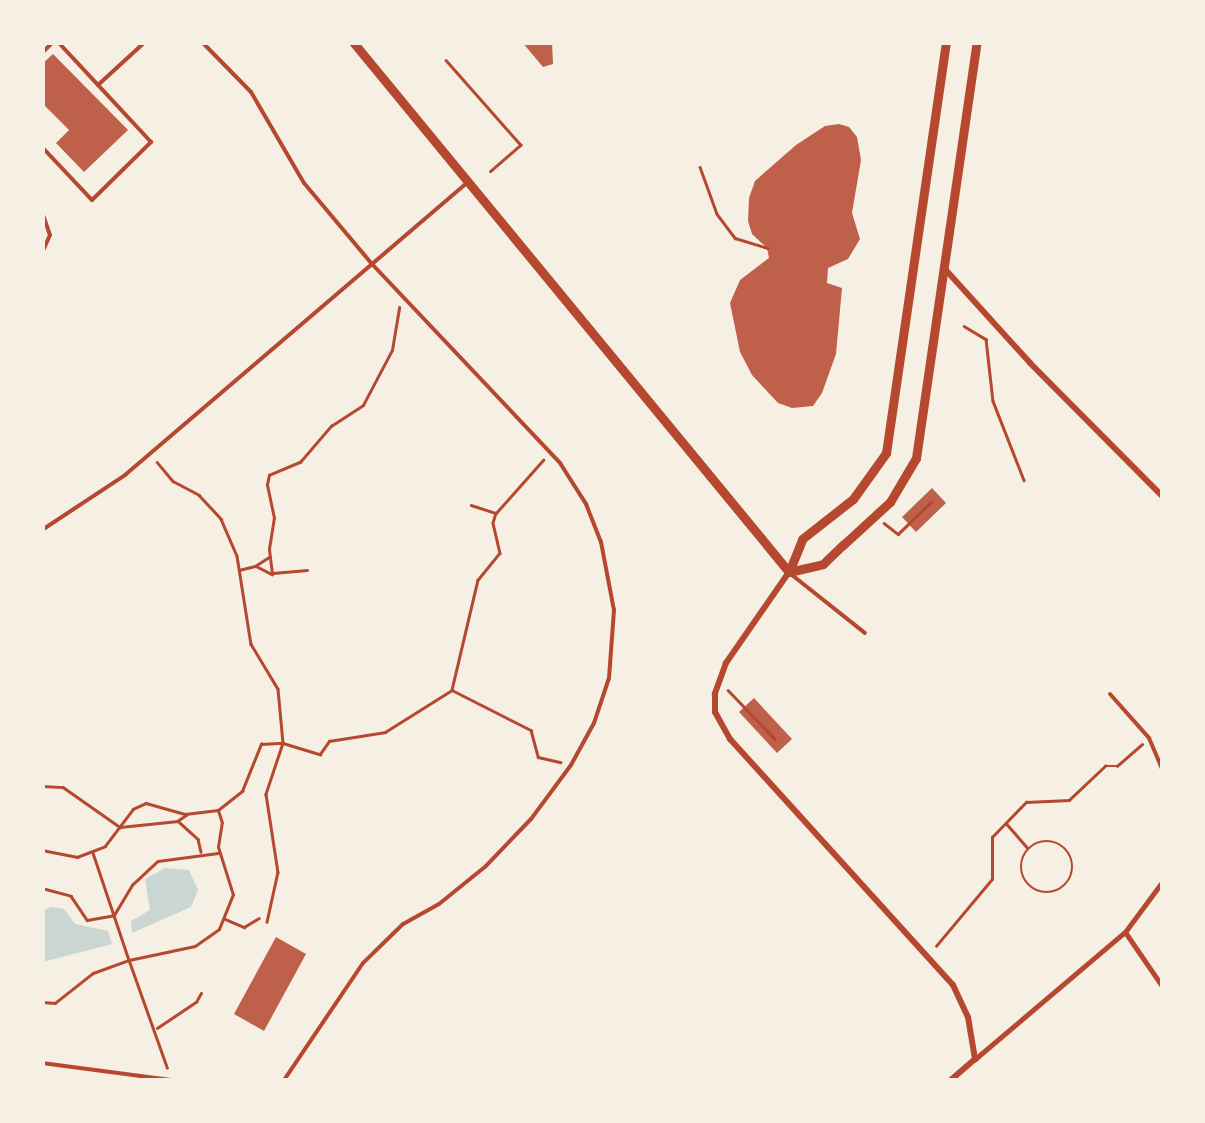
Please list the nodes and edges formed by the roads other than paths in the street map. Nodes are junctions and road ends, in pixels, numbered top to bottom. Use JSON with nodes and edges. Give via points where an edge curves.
{"nodes":[{"id":1,"x":55,"y":42,"type":"edge"},
{"id":2,"x":146,"y":42,"type":"edge"},
{"id":3,"x":202,"y":42,"type":"edge"},
{"id":4,"x":353,"y":42,"type":"edge"},
{"id":5,"x":946,"y":42,"type":"edge"},
{"id":6,"x":977,"y":42,"type":"edge"},
{"id":7,"x":42,"y":53,"type":"edge"},
{"id":8,"x":98,"y":85,"type":"junction"},
{"id":9,"x":42,"y":147,"type":"edge"},
{"id":10,"x":468,"y":182,"type":"junction"},
{"id":11,"x":42,"y":212,"type":"edge"},
{"id":12,"x":42,"y":252,"type":"edge"},
{"id":13,"x":372,"y":264,"type":"junction"},
{"id":14,"x":944,"y":268,"type":"junction"},
{"id":15,"x":1162,"y":496,"type":"edge"},
{"id":16,"x":42,"y":530,"type":"edge"},
{"id":17,"x":789,"y":572,"type":"junction"},
{"id":18,"x":865,"y":632,"type":"dead end"},
{"id":19,"x":1110,"y":694,"type":"dead end"},
{"id":20,"x":1162,"y":768,"type":"edge"},
{"id":21,"x":1162,"y":882,"type":"edge"},
{"id":22,"x":1125,"y":932,"type":"junction"},
{"id":23,"x":1161,"y":984,"type":"edge"},
{"id":24,"x":975,"y":1058,"type":"junction"},
{"id":25,"x":42,"y":1064,"type":"edge"},
{"id":26,"x":171,"y":1080,"type":"edge"},
{"id":27,"x":284,"y":1080,"type":"edge"},
{"id":28,"x":951,"y":1080,"type":"edge"}],
"edges":[{"from":1,"to":7,"type":"lane"},
{"from":1,"to":8,"type":"lane"},
{"from":2,"to":8,"type":"lane"},
{"from":3,"to":13,"type":"lane","via":[[251,92],[304,183]]},
{"from":4,"to":10,"type":"main road"},
{"from":5,"to":17,"type":"main road","via":[[886,453],[861,491],[802,539]]},
{"from":6,"to":14,"type":"main road"},
{"from":8,"to":9,"type":"lane","via":[[151,142],[92,200]]},
{"from":10,"to":13,"type":"lane"},
{"from":10,"to":17,"type":"main road"},
{"from":11,"to":12,"type":"lane","via":[[50,235]]},
{"from":13,"to":16,"type":"lane","via":[[151,452]]},
{"from":13,"to":27,"type":"lane","via":[[575,484],[607,563],[614,610],[609,678],[594,723],[531,819],[486,866],[403,924],[363,963]]},
{"from":14,"to":15,"type":"street"},
{"from":14,"to":17,"type":"main road","via":[[916,458],[900,489],[822,564]]},
{"from":17,"to":18,"type":"lane"},
{"from":17,"to":24,"type":"street","via":[[718,679],[715,712],[730,739],[962,1000]]},
{"from":19,"to":20,"type":"lane","via":[[1149,738]]},
{"from":21,"to":22,"type":"street"},
{"from":22,"to":23,"type":"street"},
{"from":22,"to":24,"type":"street"},
{"from":24,"to":28,"type":"street"},
{"from":25,"to":26,"type":"lane"}]}
